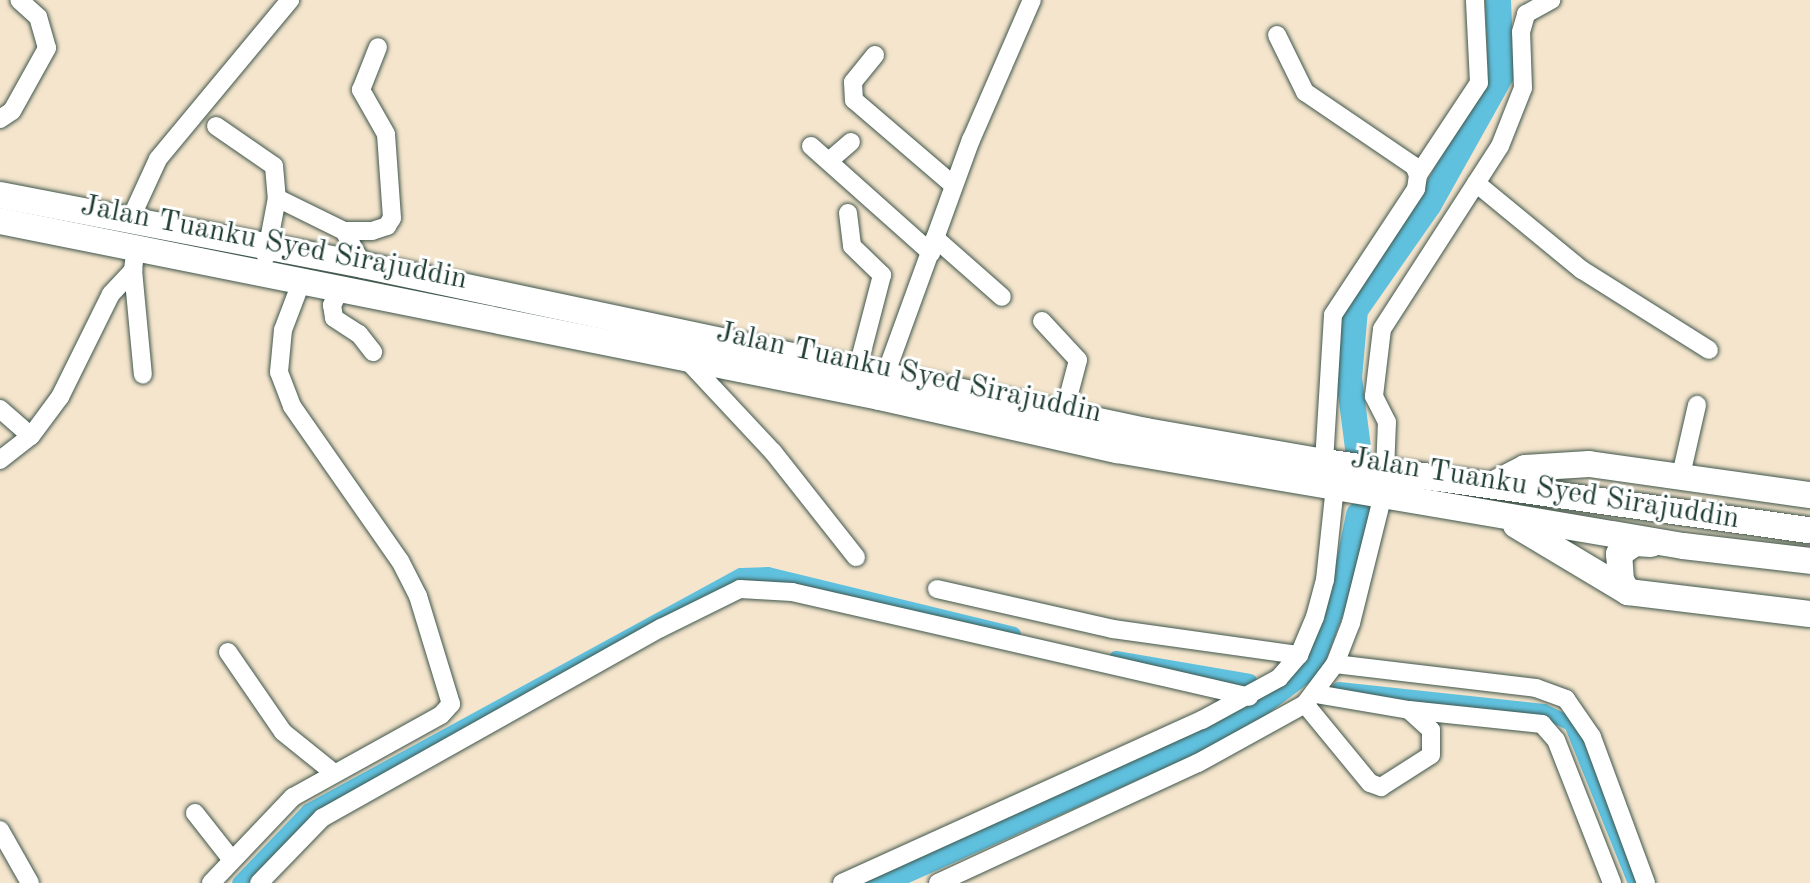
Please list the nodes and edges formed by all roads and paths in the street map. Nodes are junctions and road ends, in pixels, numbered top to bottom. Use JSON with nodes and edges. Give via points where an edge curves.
{"nodes":[{"id":1,"x":19,"y":0,"type":"edge"},
{"id":2,"x":290,"y":0,"type":"edge"},
{"id":3,"x":1032,"y":0,"type":"edge"},
{"id":4,"x":1475,"y":0,"type":"edge"},
{"id":5,"x":1551,"y":0,"type":"edge"},
{"id":6,"x":1277,"y":35,"type":"dead end"},
{"id":7,"x":378,"y":47,"type":"dead end"},
{"id":8,"x":875,"y":55,"type":"dead end"},
{"id":9,"x":0,"y":119,"type":"edge"},
{"id":10,"x":216,"y":126,"type":"dead end"},
{"id":11,"x":851,"y":142,"type":"dead end"},
{"id":12,"x":811,"y":146,"type":"dead end"},
{"id":13,"x":829,"y":161,"type":"junction"},
{"id":14,"x":1418,"y":175,"type":"junction"},
{"id":15,"x":1476,"y":183,"type":"junction"},
{"id":16,"x":953,"y":185,"type":"junction"},
{"id":17,"x":0,"y":195,"type":"edge"},
{"id":18,"x":277,"y":198,"type":"junction"},
{"id":19,"x":848,"y":213,"type":"dead end"},
{"id":20,"x":130,"y":220,"type":"junction"},
{"id":21,"x":0,"y":221,"type":"edge"},
{"id":22,"x":344,"y":231,"type":"junction"},
{"id":23,"x":933,"y":245,"type":"junction"},
{"id":24,"x":134,"y":258,"type":"junction"},
{"id":25,"x":265,"y":260,"type":"junction"},
{"id":26,"x":363,"y":265,"type":"junction"},
{"id":27,"x":302,"y":280,"type":"junction"},
{"id":28,"x":342,"y":287,"type":"junction"},
{"id":29,"x":1002,"y":297,"type":"dead end"},
{"id":30,"x":1042,"y":321,"type":"dead end"},
{"id":31,"x":1709,"y":350,"type":"dead end"},
{"id":32,"x":373,"y":352,"type":"dead end"},
{"id":33,"x":686,"y":359,"type":"junction"},
{"id":34,"x":857,"y":371,"type":"junction"},
{"id":35,"x":143,"y":375,"type":"dead end"},
{"id":36,"x":881,"y":387,"type":"junction"},
{"id":37,"x":1697,"y":405,"type":"dead end"},
{"id":38,"x":0,"y":409,"type":"edge"},
{"id":39,"x":1064,"y":413,"type":"junction"},
{"id":40,"x":31,"y":436,"type":"junction"},
{"id":41,"x":0,"y":460,"type":"edge"},
{"id":42,"x":1324,"y":462,"type":"junction"},
{"id":43,"x":1589,"y":464,"type":"junction"},
{"id":44,"x":1681,"y":475,"type":"junction"},
{"id":45,"x":1384,"y":483,"type":"junction"},
{"id":46,"x":1492,"y":485,"type":"junction"},
{"id":47,"x":1335,"y":487,"type":"junction"},
{"id":48,"x":1574,"y":494,"type":"junction"},
{"id":49,"x":1810,"y":495,"type":"edge"},
{"id":50,"x":1488,"y":511,"type":"junction"},
{"id":51,"x":1810,"y":530,"type":"edge"},
{"id":52,"x":1683,"y":546,"type":"junction"},
{"id":53,"x":856,"y":557,"type":"dead end"},
{"id":54,"x":1810,"y":561,"type":"edge"},
{"id":55,"x":937,"y":589,"type":"dead end"},
{"id":56,"x":1628,"y":592,"type":"junction"},
{"id":57,"x":1810,"y":614,"type":"edge"},
{"id":58,"x":228,"y":652,"type":"dead end"},
{"id":59,"x":1299,"y":655,"type":"junction"},
{"id":60,"x":1335,"y":664,"type":"junction"},
{"id":61,"x":1249,"y":697,"type":"junction"},
{"id":62,"x":1310,"y":699,"type":"junction"},
{"id":63,"x":1409,"y":710,"type":"junction"},
{"id":64,"x":334,"y":773,"type":"junction"},
{"id":65,"x":195,"y":813,"type":"dead end"},
{"id":66,"x":0,"y":830,"type":"edge"},
{"id":67,"x":232,"y":860,"type":"junction"},
{"id":68,"x":30,"y":883,"type":"edge"},
{"id":69,"x":211,"y":883,"type":"edge"},
{"id":70,"x":259,"y":883,"type":"edge"},
{"id":71,"x":842,"y":883,"type":"edge"},
{"id":72,"x":938,"y":883,"type":"edge"},
{"id":73,"x":1612,"y":883,"type":"edge"},
{"id":74,"x":1646,"y":883,"type":"edge"}],
"edges":[{"from":1,"to":9,"type":"street","via":[[38,17],[47,48],[12,111]]},
{"from":2,"to":20,"type":"street","via":[[158,159]]},
{"from":3,"to":16,"type":"street"},
{"from":4,"to":14,"type":"street","via":[[1479,83]]},
{"from":5,"to":15,"type":"street","via":[[1526,14],[1521,32],[1523,88],[1504,137]]},
{"from":6,"to":14,"type":"street","via":[[1305,92],[1414,166]]},
{"from":7,"to":22,"type":"street","via":[[361,90],[383,124],[388,143],[392,218],[372,231]]},
{"from":8,"to":16,"type":"street","via":[[853,82],[854,100]]},
{"from":10,"to":18,"type":"street","via":[[274,166]]},
{"from":11,"to":13,"type":"street"},
{"from":12,"to":13,"type":"street"},
{"from":13,"to":23,"type":"street"},
{"from":14,"to":42,"type":"street","via":[[1416,189],[1333,315]]},
{"from":15,"to":31,"type":"street","via":[[1582,270]]},
{"from":15,"to":45,"type":"street","via":[[1382,329],[1373,379],[1374,396],[1387,422]]},
{"from":16,"to":23,"type":"street"},
{"from":17,"to":20,"type":"highway","name":"Jalan Tuanku Syed Sirajuddin"},
{"from":18,"to":22,"type":"street"},
{"from":18,"to":25,"type":"street"},
{"from":19,"to":34,"type":"street","via":[[852,246],[882,275]]},
{"from":20,"to":25,"type":"highway","name":"Jalan Tuanku Syed Sirajuddin"},
{"from":21,"to":24,"type":"highway","name":"Jalan Tuanku Syed Sirajuddin"},
{"from":22,"to":26,"type":"street"},
{"from":23,"to":29,"type":"street"},
{"from":23,"to":36,"type":"street"},
{"from":24,"to":25,"type":"highway","name":"Jalan Tuanku Syed Sirajuddin"},
{"from":24,"to":35,"type":"street"},
{"from":24,"to":40,"type":"street","via":[[73,374]]},
{"from":25,"to":26,"type":"highway","name":"Jalan Tuanku Syed Sirajuddin"},
{"from":25,"to":27,"type":"highway","name":"Jalan Tuanku Syed Sirajuddin"},
{"from":26,"to":34,"type":"highway","name":"Jalan Tuanku Syed Sirajuddin"},
{"from":27,"to":28,"type":"highway","name":"Jalan Tuanku Syed Sirajuddin"},
{"from":27,"to":64,"type":"street","via":[[280,340],[279,372],[292,406],[400,561],[418,596],[451,694],[451,704],[441,715]]},
{"from":28,"to":32,"type":"street","via":[[332,305],[334,318],[359,334]]},
{"from":28,"to":33,"type":"highway","name":"Jalan Tuanku Syed Sirajuddin"},
{"from":30,"to":39,"type":"street","via":[[1078,360]]},
{"from":33,"to":36,"type":"highway","name":"Jalan Tuanku Syed Sirajuddin"},
{"from":33,"to":53,"type":"street","via":[[773,452]]},
{"from":34,"to":36,"type":"highway","name":"Jalan Tuanku Syed Sirajuddin"},
{"from":36,"to":39,"type":"highway","name":"Jalan Tuanku Syed Sirajuddin"},
{"from":36,"to":47,"type":"highway","name":"Jalan Tuanku Syed Sirajuddin","via":[[1117,450]]},
{"from":37,"to":44,"type":"street"},
{"from":38,"to":40,"type":"street"},
{"from":39,"to":42,"type":"highway","name":"Jalan Tuanku Syed Sirajuddin"},
{"from":40,"to":41,"type":"street"},
{"from":42,"to":45,"type":"highway","name":"Jalan Tuanku Syed Sirajuddin"},
{"from":43,"to":44,"type":"highway"},
{"from":43,"to":46,"type":"highway","via":[[1525,468]]},
{"from":43,"to":48,"type":"highway","via":[[1560,477],[1560,486]]},
{"from":44,"to":49,"type":"highway"},
{"from":45,"to":46,"type":"highway","name":"Jalan Tuanku Syed Sirajuddin"},
{"from":45,"to":47,"type":"highway","name":"Jalan Tuanku Syed Sirajuddin"},
{"from":45,"to":50,"type":"highway","name":"Jalan Tuanku Syed Sirajuddin"},
{"from":45,"to":60,"type":"street","via":[[1351,623]]},
{"from":46,"to":48,"type":"highway","name":"Jalan Tuanku Syed Sirajuddin"},
{"from":47,"to":59,"type":"street","via":[[1325,580]]},
{"from":48,"to":51,"type":"highway","name":"Jalan Tuanku Syed Sirajuddin"},
{"from":50,"to":52,"type":"highway","name":"Jalan Tuanku Syed Sirajuddin"},
{"from":50,"to":56,"type":"highway","via":[[1563,548]]},
{"from":52,"to":54,"type":"highway","name":"Jalan Tuanku Syed Sirajuddin"},
{"from":52,"to":56,"type":"highway","via":[[1635,543],[1619,554],[1621,581]]},
{"from":55,"to":59,"type":"street","via":[[1113,629]]},
{"from":56,"to":57,"type":"highway"},
{"from":58,"to":64,"type":"street","via":[[283,732]]},
{"from":59,"to":61,"type":"street","via":[[1279,678]]},
{"from":60,"to":62,"type":"street"},
{"from":60,"to":74,"type":"street","via":[[1536,688],[1566,699],[1592,737]]},
{"from":61,"to":70,"type":"street","via":[[792,592],[740,589],[322,818]]},
{"from":61,"to":71,"type":"street"},
{"from":62,"to":63,"type":"street"},
{"from":62,"to":63,"type":"street","via":[[1370,783],[1381,787],[1431,755],[1431,730]]},
{"from":62,"to":72,"type":"street","via":[[1198,763]]},
{"from":63,"to":73,"type":"street","via":[[1542,724],[1556,740]]},
{"from":64,"to":67,"type":"street","via":[[293,797]]},
{"from":65,"to":67,"type":"street"},
{"from":66,"to":68,"type":"street"},
{"from":67,"to":69,"type":"street"}]}
